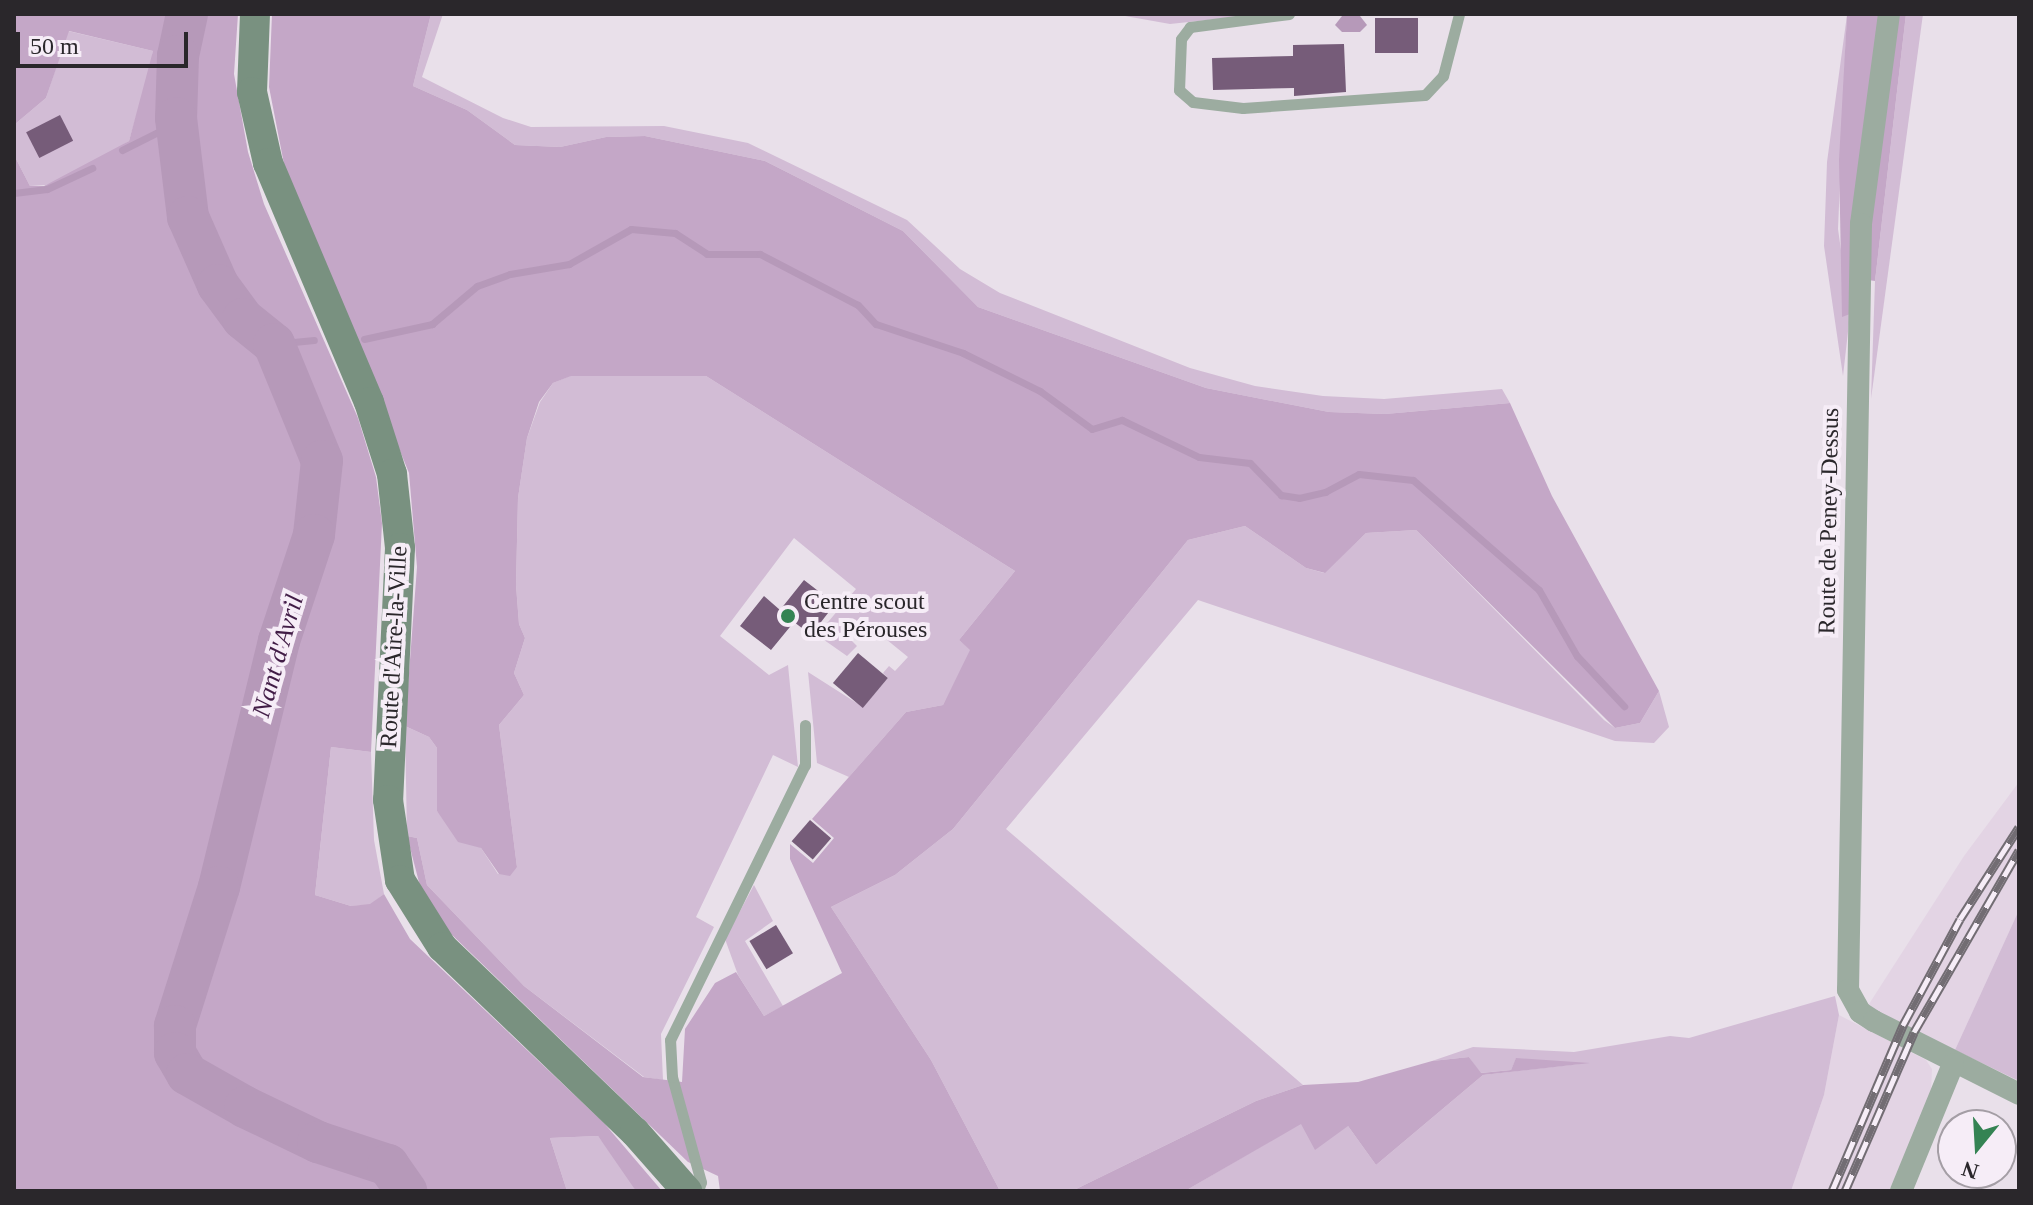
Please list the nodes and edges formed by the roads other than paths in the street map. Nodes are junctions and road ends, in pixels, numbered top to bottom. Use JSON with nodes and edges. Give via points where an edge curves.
{"nodes":[{"id":1,"x":255,"y":14,"type":"edge"},
{"id":2,"x":1289,"y":14,"type":"edge"},
{"id":3,"x":1459,"y":14,"type":"edge"},
{"id":4,"x":1889,"y":14,"type":"edge"},
{"id":5,"x":805,"y":725,"type":"dead end"},
{"id":6,"x":1953,"y":1064,"type":"junction"},
{"id":7,"x":2019,"y":1094,"type":"edge"},
{"id":8,"x":687,"y":1191,"type":"edge"},
{"id":9,"x":698,"y":1191,"type":"edge"},
{"id":10,"x":1901,"y":1191,"type":"edge"}],
"edges":[{"from":1,"to":8,"type":"street","name":"Route d'Aire-la-Ville","via":[[252,92],[268,163],[369,402],[392,474],[400,548],[388,800],[400,880],[442,947],[635,1132]]},
{"from":2,"to":3,"type":"lane","via":[[1190,27],[1181,39],[1179,90],[1193,102],[1243,108],[1425,95],[1443,76]]},
{"from":4,"to":6,"type":"street","name":"Route de Peney-Dessus","via":[[1861,224],[1848,990],[1860,1012]]},
{"from":5,"to":9,"type":"lane","via":[[805,765],[670,1040],[672,1077],[701,1182]]},
{"from":6,"to":7,"type":"street"},
{"from":6,"to":10,"type":"street"}]}
